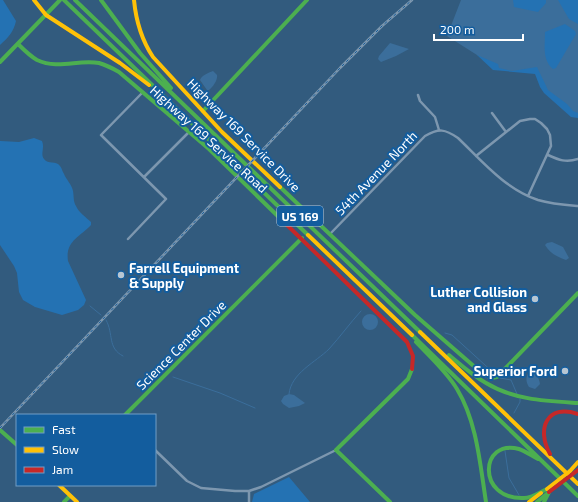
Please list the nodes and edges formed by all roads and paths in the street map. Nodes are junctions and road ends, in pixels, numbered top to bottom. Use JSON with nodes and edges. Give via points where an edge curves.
{"nodes":[{"id":1,"x":34,"y":0,"type":"edge"},
{"id":2,"x":60,"y":0,"type":"edge"},
{"id":3,"x":64,"y":0,"type":"edge"},
{"id":4,"x":75,"y":0,"type":"edge"},
{"id":5,"x":101,"y":0,"type":"edge"},
{"id":6,"x":134,"y":0,"type":"edge"},
{"id":7,"x":307,"y":0,"type":"edge"},
{"id":8,"x":46,"y":15,"type":"junction"},
{"id":9,"x":18,"y":44,"type":"junction"},
{"id":10,"x":0,"y":62,"type":"edge"},
{"id":11,"x":143,"y":92,"type":"junction"},
{"id":12,"x":418,"y":95,"type":"dead end"},
{"id":13,"x":171,"y":102,"type":"junction"},
{"id":14,"x":183,"y":104,"type":"junction"},
{"id":15,"x":203,"y":111,"type":"junction"},
{"id":16,"x":492,"y":113,"type":"dead end"},
{"id":17,"x":439,"y":130,"type":"junction"},
{"id":18,"x":190,"y":131,"type":"junction"},
{"id":19,"x":506,"y":132,"type":"junction"},
{"id":20,"x":548,"y":155,"type":"junction"},
{"id":21,"x":476,"y":156,"type":"junction"},
{"id":22,"x":578,"y":159,"type":"edge"},
{"id":23,"x":144,"y":177,"type":"junction"},
{"id":24,"x":528,"y":196,"type":"junction"},
{"id":25,"x":578,"y":206,"type":"edge"},
{"id":26,"x":330,"y":234,"type":"junction"},
{"id":27,"x":302,"y":238,"type":"junction"},
{"id":28,"x":128,"y":239,"type":"dead end"},
{"id":29,"x":578,"y":293,"type":"edge"},
{"id":30,"x":403,"y":325,"type":"junction"},
{"id":31,"x":417,"y":328,"type":"junction"},
{"id":32,"x":578,"y":403,"type":"edge"},
{"id":33,"x":126,"y":414,"type":"edge"},
{"id":34,"x":578,"y":414,"type":"edge"},
{"id":35,"x":0,"y":430,"type":"edge"},
{"id":36,"x":16,"y":445,"type":"edge"},
{"id":37,"x":336,"y":450,"type":"junction"},
{"id":38,"x":156,"y":451,"type":"edge"},
{"id":39,"x":552,"y":458,"type":"junction"},
{"id":40,"x":578,"y":463,"type":"edge"},
{"id":41,"x":552,"y":470,"type":"junction"},
{"id":42,"x":578,"y":470,"type":"edge"},
{"id":43,"x":578,"y":484,"type":"edge"},
{"id":44,"x":60,"y":486,"type":"edge"},
{"id":45,"x":548,"y":490,"type":"junction"},
{"id":46,"x":249,"y":491,"type":"junction"},
{"id":47,"x":70,"y":496,"type":"junction"},
{"id":48,"x":578,"y":496,"type":"edge"},
{"id":49,"x":64,"y":502,"type":"edge"},
{"id":50,"x":77,"y":502,"type":"edge"},
{"id":51,"x":249,"y":502,"type":"edge"},
{"id":52,"x":390,"y":502,"type":"edge"},
{"id":53,"x":486,"y":502,"type":"edge"},
{"id":54,"x":529,"y":502,"type":"edge"},
{"id":55,"x":537,"y":502,"type":"edge"},
{"id":56,"x":544,"y":502,"type":"edge"}],
"edges":[{"from":1,"to":8,"type":"main road"},
{"from":2,"to":8,"type":"main road"},
{"from":3,"to":13,"type":"main road","number":"US 169"},
{"from":4,"to":14,"type":"main road","number":"US 169"},
{"from":5,"to":14,"type":"main road","via":[[140,53]]},
{"from":6,"to":15,"type":"main road","name":"Highway 169 Service Drive","via":[[136,23],[146,48]]},
{"from":7,"to":15,"type":"main road"},
{"from":8,"to":9,"type":"main road"},
{"from":8,"to":13,"type":"main road","via":[[120,63]]},
{"from":9,"to":10,"type":"main road"},
{"from":9,"to":11,"type":"main road","name":"Highway 169 Service Road","via":[[35,58],[51,64],[65,66],[86,62],[108,65]]},
{"from":11,"to":18,"type":"main road","name":"Highway 169 Service Road"},
{"from":11,"to":23,"type":"street","via":[[101,135]]},
{"from":12,"to":17,"type":"street","via":[[420,101],[435,117]]},
{"from":13,"to":30,"type":"main road","number":"US 169"},
{"from":14,"to":31,"type":"main road","number":"US 169"},
{"from":15,"to":26,"type":"main road","name":"Highway 169 Service Drive"},
{"from":16,"to":19,"type":"street"},
{"from":17,"to":21,"type":"street","via":[[451,133]]},
{"from":17,"to":26,"type":"street","name":"54th Avenue North","via":[[425,136]]},
{"from":18,"to":23,"type":"street"},
{"from":18,"to":27,"type":"main road","name":"Highway 169 Service Road"},
{"from":19,"to":20,"type":"street","via":[[524,119],[538,121],[547,129],[551,138]]},
{"from":19,"to":21,"type":"street"},
{"from":20,"to":22,"type":"street","via":[[562,161]]},
{"from":20,"to":24,"type":"street"},
{"from":21,"to":24,"type":"street","via":[[504,182]]},
{"from":23,"to":28,"type":"street","via":[[166,199]]},
{"from":24,"to":25,"type":"street"},
{"from":26,"to":29,"type":"main road","name":"Highway 169 Service Drive","via":[[415,315],[484,375],[492,378],[497,377]]},
{"from":27,"to":33,"type":"main road","name":"Science Center Drive"},
{"from":27,"to":37,"type":"main road","name":"Highway 169 Service Road","via":[[407,342],[412,351],[413,369],[410,375]]},
{"from":30,"to":41,"type":"main road","number":"US 169"},
{"from":30,"to":53,"type":"main road","via":[[446,375],[463,401],[474,430]]},
{"from":31,"to":32,"type":"main road","via":[[470,373],[497,390],[531,400]]},
{"from":31,"to":39,"type":"main road","number":"US 169"},
{"from":34,"to":39,"type":"main road","via":[[567,410],[560,411],[547,420],[543,435]]},
{"from":35,"to":36,"type":"main road"},
{"from":37,"to":46,"type":"street"},
{"from":37,"to":52,"type":"main road"},
{"from":38,"to":46,"type":"street","via":[[193,485],[201,488]]},
{"from":39,"to":43,"type":"main road","number":"US 169"},
{"from":40,"to":45,"type":"main road","bridge":true},
{"from":41,"to":45,"type":"main road","via":[[526,451],[513,447],[495,454],[488,467],[491,485],[505,496],[525,498]]},
{"from":41,"to":48,"type":"main road","number":"US 169"},
{"from":42,"to":45,"type":"main road","bridge":true},
{"from":44,"to":47,"type":"main road"},
{"from":45,"to":54,"type":"main road"},
{"from":45,"to":55,"type":"main road"},
{"from":45,"to":56,"type":"main road"},
{"from":46,"to":51,"type":"street"},
{"from":47,"to":49,"type":"main road"},
{"from":47,"to":50,"type":"main road"}]}
